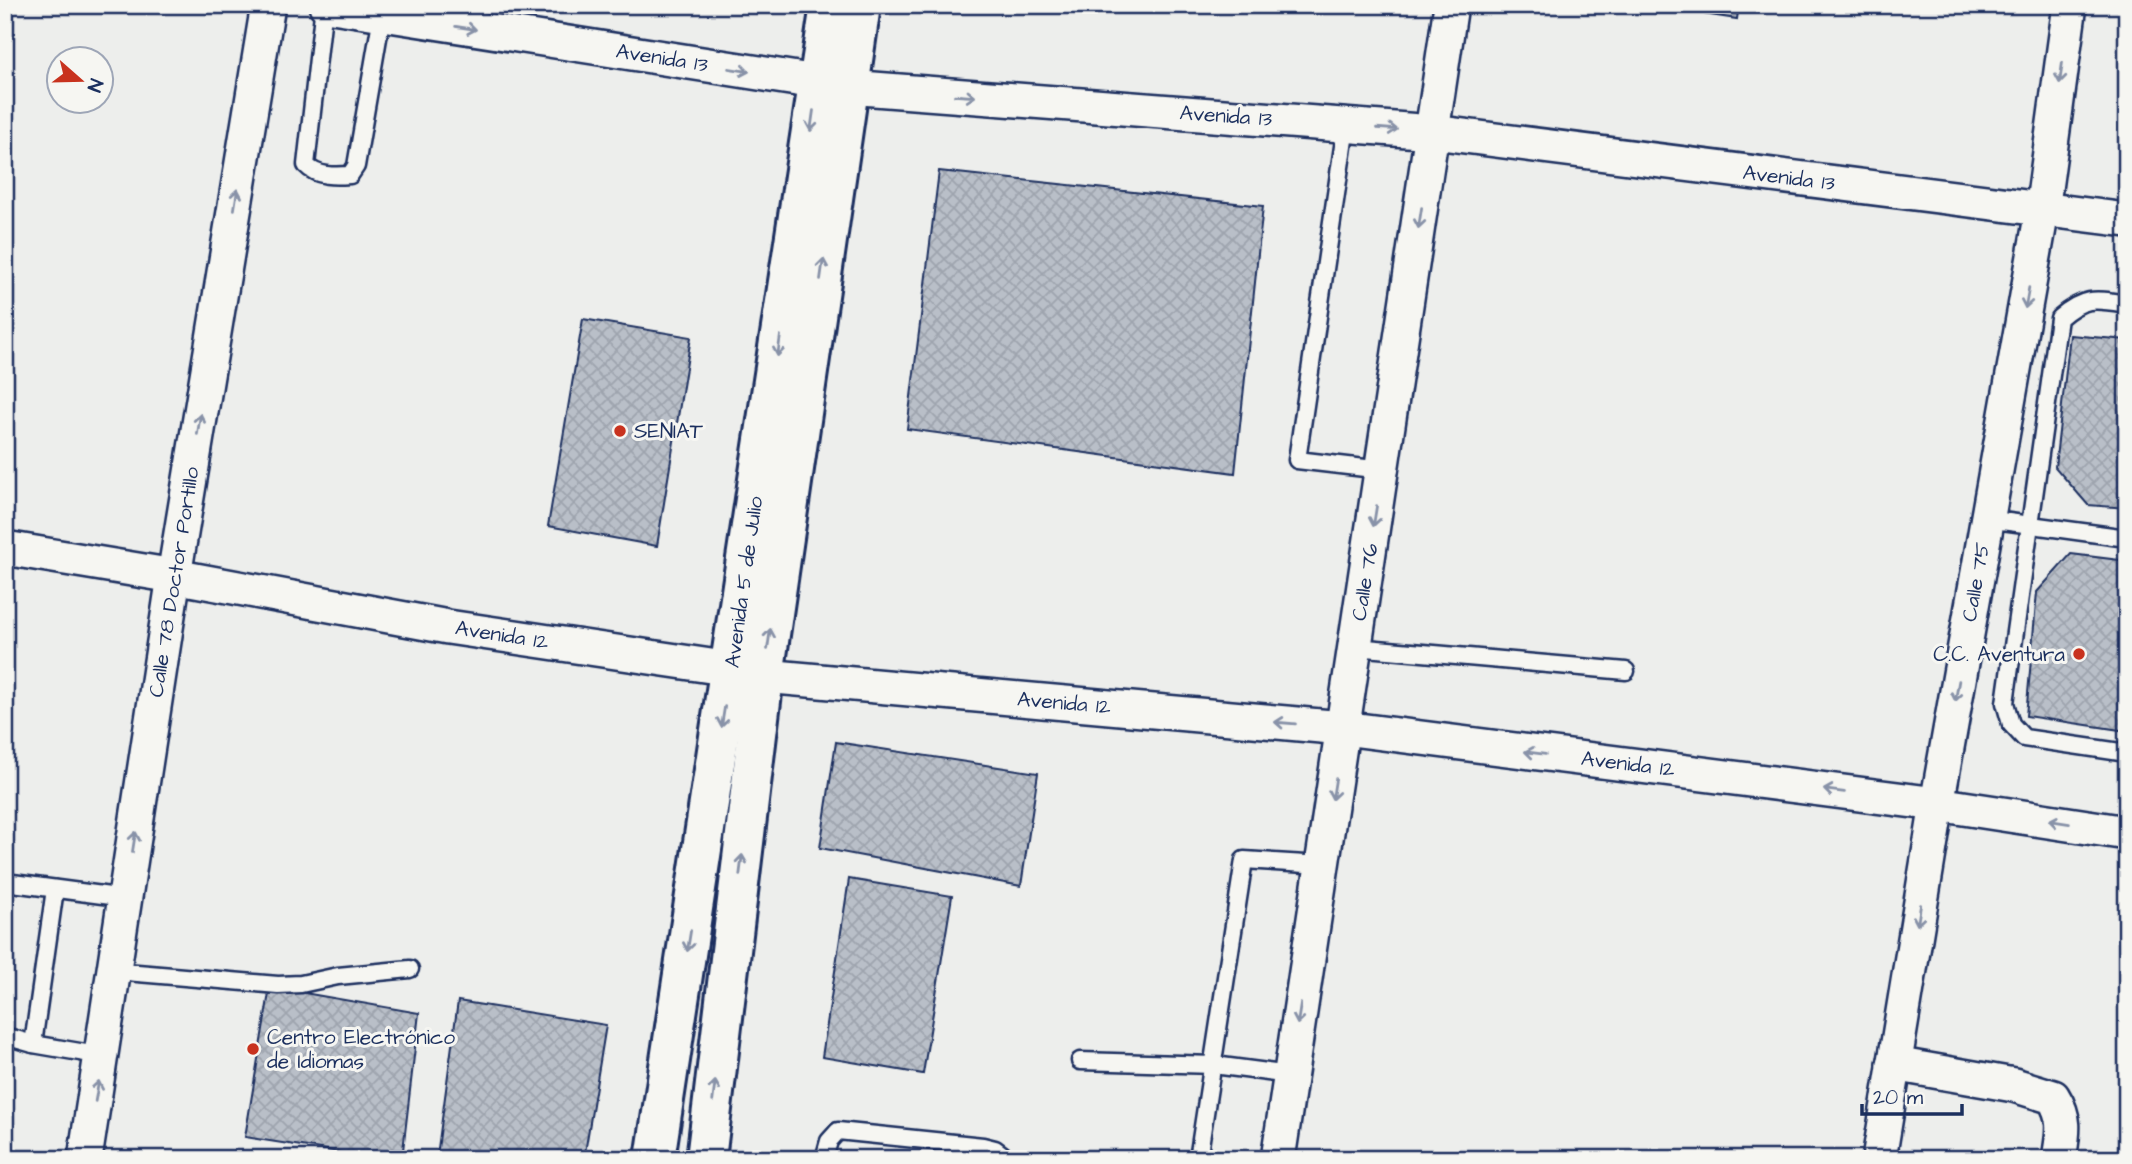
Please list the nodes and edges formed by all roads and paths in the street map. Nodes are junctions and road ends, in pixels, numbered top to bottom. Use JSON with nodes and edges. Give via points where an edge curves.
{"nodes":[{"id":1,"x":268,"y":5,"type":"edge"},
{"id":2,"x":325,"y":5,"type":"edge"},
{"id":3,"x":830,"y":5,"type":"edge"},
{"id":4,"x":860,"y":5,"type":"edge"},
{"id":5,"x":1451,"y":5,"type":"edge"},
{"id":6,"x":2070,"y":5,"type":"edge"},
{"id":7,"x":382,"y":15,"type":"junction"},
{"id":8,"x":833,"y":85,"type":"junction"},
{"id":9,"x":1346,"y":126,"type":"junction"},
{"id":10,"x":1433,"y":132,"type":"junction"},
{"id":11,"x":2042,"y":211,"type":"junction"},
{"id":12,"x":2127,"y":220,"type":"edge"},
{"id":13,"x":2127,"y":304,"type":"edge"},
{"id":14,"x":1382,"y":470,"type":"junction"},
{"id":15,"x":1987,"y":519,"type":"junction"},
{"id":16,"x":2029,"y":524,"type":"junction"},
{"id":17,"x":2127,"y":538,"type":"edge"},
{"id":18,"x":5,"y":548,"type":"edge"},
{"id":19,"x":174,"y":576,"type":"junction"},
{"id":20,"x":1355,"y":647,"type":"junction"},
{"id":21,"x":1626,"y":671,"type":"dead end"},
{"id":22,"x":747,"y":673,"type":"junction"},
{"id":23,"x":1343,"y":728,"type":"junction"},
{"id":24,"x":2127,"y":753,"type":"edge"},
{"id":25,"x":1937,"y":804,"type":"junction"},
{"id":26,"x":2127,"y":832,"type":"edge"},
{"id":27,"x":1322,"y":865,"type":"junction"},
{"id":28,"x":5,"y":882,"type":"edge"},
{"id":29,"x":55,"y":889,"type":"junction"},
{"id":30,"x":125,"y":898,"type":"junction"},
{"id":31,"x":410,"y":969,"type":"dead end"},
{"id":32,"x":114,"y":971,"type":"junction"},
{"id":33,"x":5,"y":1036,"type":"edge"},
{"id":34,"x":33,"y":1044,"type":"junction"},
{"id":35,"x":103,"y":1056,"type":"junction"},
{"id":36,"x":1080,"y":1061,"type":"dead end"},
{"id":37,"x":1895,"y":1064,"type":"junction"},
{"id":38,"x":1214,"y":1065,"type":"junction"},
{"id":39,"x":1290,"y":1075,"type":"junction"},
{"id":40,"x":85,"y":1159,"type":"edge"},
{"id":41,"x":655,"y":1159,"type":"edge"},
{"id":42,"x":706,"y":1159,"type":"edge"},
{"id":43,"x":824,"y":1159,"type":"edge"},
{"id":44,"x":1003,"y":1159,"type":"edge"},
{"id":45,"x":1199,"y":1159,"type":"edge"},
{"id":46,"x":1278,"y":1159,"type":"edge"},
{"id":47,"x":1879,"y":1159,"type":"edge"},
{"id":48,"x":2059,"y":1159,"type":"edge"}],
"edges":[{"from":19,"to":1,"type":"street","name":"Calle 78 Doctor Portillo","one_way":true},
{"from":2,"to":7,"type":"street","name":"Avenida 13"},
{"from":2,"to":7,"type":"lane","via":[[306,165],[323,174],[350,175],[356,166]]},
{"from":3,"to":8,"type":"main road","name":"Avenida 5 de Julio"},
{"from":4,"to":8,"type":"main road","name":"Avenida 5 de Julio"},
{"from":5,"to":10,"type":"street","name":"Calle 76"},
{"from":6,"to":11,"type":"street","name":"Calle 75","one_way":true},
{"from":7,"to":8,"type":"street","name":"Avenida 13","one_way":true},
{"from":8,"to":9,"type":"street","name":"Avenida 13","one_way":true},
{"from":8,"to":22,"type":"main road","name":"Avenida 5 de Julio"},
{"from":9,"to":10,"type":"street","name":"Avenida 13","one_way":true},
{"from":9,"to":14,"type":"lane","via":[[1297,460]]},
{"from":10,"to":11,"type":"street","name":"Avenida 13"},
{"from":10,"to":14,"type":"street","name":"Calle 76","one_way":true},
{"from":11,"to":12,"type":"street","name":"Avenida 13"},
{"from":11,"to":15,"type":"street","name":"Calle 75","one_way":true},
{"from":13,"to":16,"type":"lane","via":[[2096,300],[2075,304],[2059,318]]},
{"from":14,"to":20,"type":"street","name":"Calle 76","one_way":true},
{"from":15,"to":16,"type":"lane"},
{"from":15,"to":25,"type":"street","name":"Calle 75","one_way":true},
{"from":16,"to":17,"type":"lane"},
{"from":16,"to":24,"type":"lane","via":[[2005,703],[2011,724],[2024,738]]},
{"from":18,"to":19,"type":"street","name":"Avenida 12"},
{"from":19,"to":22,"type":"street","name":"Avenida 12","via":[[448,627]]},
{"from":30,"to":19,"type":"street","name":"Calle 78 Doctor Portillo","one_way":true},
{"from":20,"to":21,"type":"lane"},
{"from":20,"to":23,"type":"street","name":"Calle 76"},
{"from":23,"to":22,"type":"street","name":"Avenida 12","one_way":true},
{"from":22,"to":41,"type":"main road","name":"Avenida 5 de Julio","one_way":true},
{"from":42,"to":22,"type":"main road","name":"Avenida 5 de Julio","one_way":true},
{"from":25,"to":23,"type":"street","name":"Avenida 12","one_way":true},
{"from":23,"to":27,"type":"street","name":"Calle 76","one_way":true},
{"from":26,"to":25,"type":"street","name":"Avenida 12","one_way":true},
{"from":25,"to":37,"type":"street","name":"Calle 75","one_way":true},
{"from":27,"to":38,"type":"lane","via":[[1244,860]]},
{"from":27,"to":39,"type":"street","name":"Calle 76","one_way":true},
{"from":28,"to":29,"type":"lane"},
{"from":29,"to":30,"type":"lane"},
{"from":29,"to":34,"type":"lane"},
{"from":30,"to":32,"type":"street","name":"Calle 78 Doctor Portillo"},
{"from":31,"to":32,"type":"lane","via":[[278,985]]},
{"from":32,"to":35,"type":"street","name":"Calle 78 Doctor Portillo"},
{"from":33,"to":34,"type":"lane"},
{"from":34,"to":35,"type":"lane"},
{"from":40,"to":35,"type":"street","name":"Calle 78 Doctor Portillo","one_way":true},
{"from":36,"to":38,"type":"lane"},
{"from":37,"to":47,"type":"street","name":"Calle 75"},
{"from":37,"to":48,"type":"street","via":[[2014,1085],[2053,1097],[2062,1110],[2064,1130]]},
{"from":38,"to":39,"type":"lane"},
{"from":38,"to":45,"type":"lane"},
{"from":39,"to":46,"type":"street","name":"Calle 76"},
{"from":43,"to":44,"type":"lane","via":[[829,1140],[838,1131],[984,1146],[995,1149]]}]}
